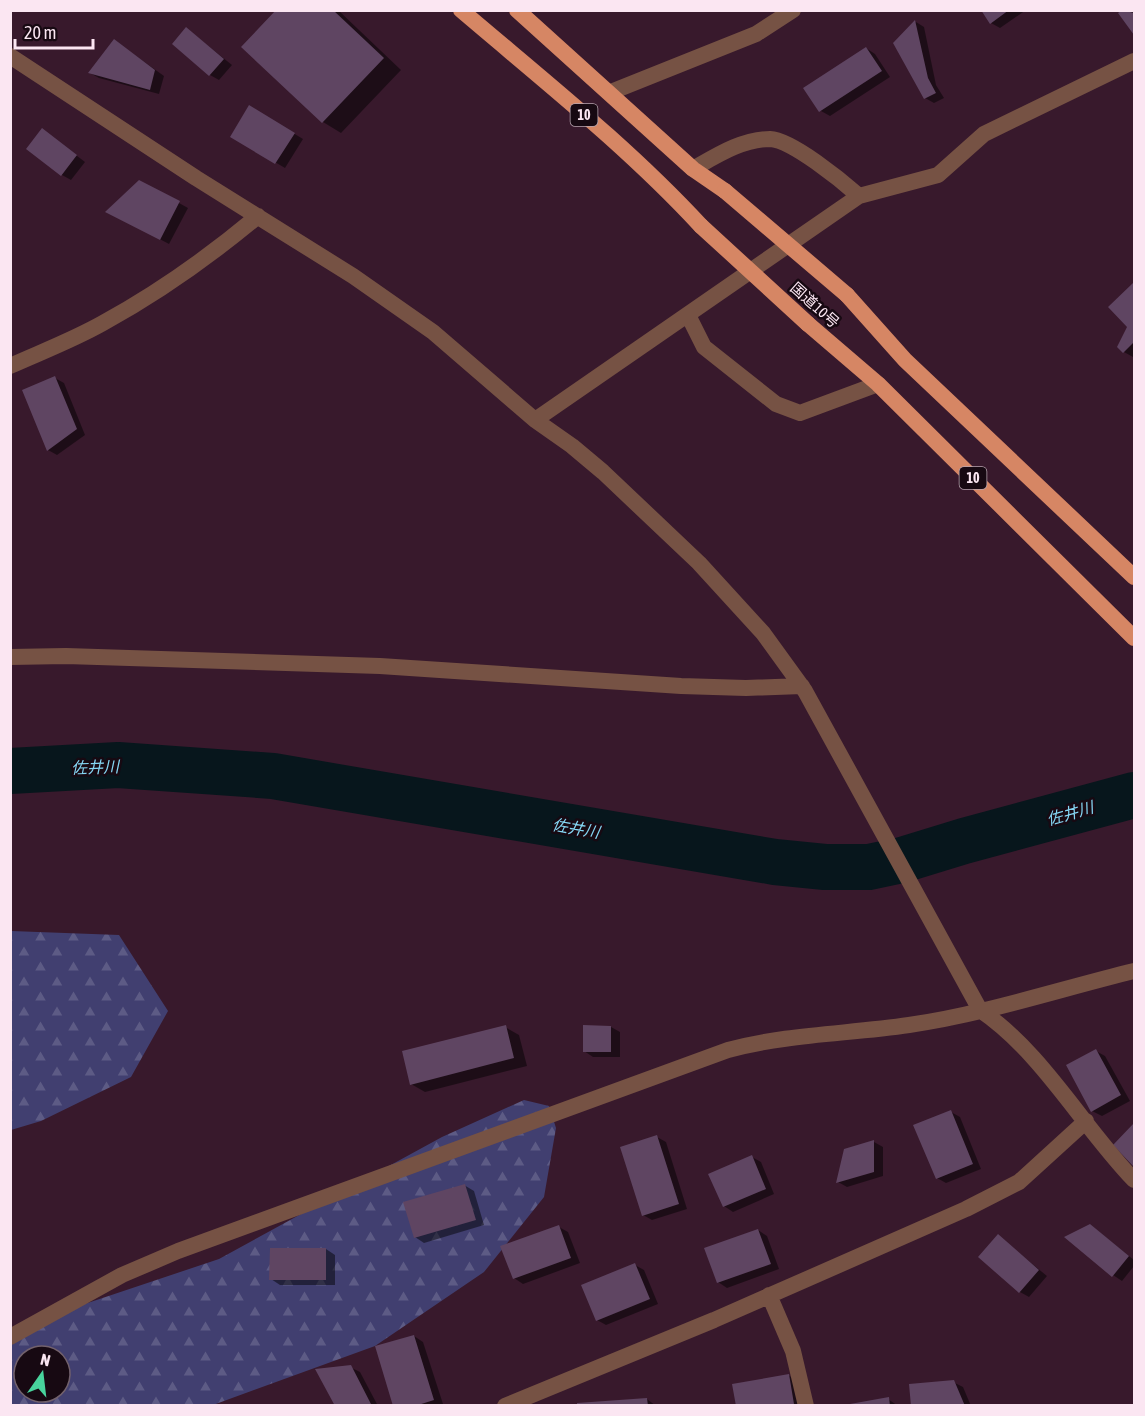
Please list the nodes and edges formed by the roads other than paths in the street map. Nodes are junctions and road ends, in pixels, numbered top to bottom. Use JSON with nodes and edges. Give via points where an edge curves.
{"nodes":[{"id":1,"x":461,"y":10,"type":"edge"},
{"id":2,"x":517,"y":10,"type":"edge"},
{"id":3,"x":793,"y":10,"type":"edge"},
{"id":4,"x":10,"y":56,"type":"edge"},
{"id":5,"x":1134,"y":61,"type":"edge"},
{"id":6,"x":610,"y":92,"type":"junction"},
{"id":7,"x":693,"y":169,"type":"junction"},
{"id":8,"x":859,"y":196,"type":"junction"},
{"id":9,"x":258,"y":216,"type":"junction"},
{"id":10,"x":688,"y":315,"type":"junction"},
{"id":11,"x":10,"y":366,"type":"edge"},
{"id":12,"x":878,"y":384,"type":"junction"},
{"id":13,"x":535,"y":420,"type":"junction"},
{"id":14,"x":1134,"y":577,"type":"edge"},
{"id":15,"x":1134,"y":638,"type":"edge"},
{"id":16,"x":10,"y":657,"type":"edge"},
{"id":17,"x":802,"y":686,"type":"junction"},
{"id":18,"x":1134,"y":971,"type":"edge"},
{"id":19,"x":980,"y":1010,"type":"junction"},
{"id":20,"x":1086,"y":1121,"type":"junction"},
{"id":21,"x":1134,"y":1180,"type":"edge"},
{"id":22,"x":769,"y":1295,"type":"junction"},
{"id":23,"x":10,"y":1337,"type":"edge"},
{"id":24,"x":505,"y":1406,"type":"edge"},
{"id":25,"x":807,"y":1406,"type":"edge"}],
"edges":[{"from":1,"to":12,"type":"highway","name":"国道10号","number":"10","bridge":true,"via":[[588,118],[701,226]]},
{"from":2,"to":6,"type":"highway","name":"国道10号","number":"10"},
{"from":3,"to":6,"type":"street","via":[[756,34]]},
{"from":4,"to":9,"type":"street"},
{"from":5,"to":8,"type":"street","via":[[984,134],[938,175]]},
{"from":6,"to":7,"type":"highway","name":"国道10号","number":"10"},
{"from":7,"to":8,"type":"street","via":[[736,146],[772,139],[834,173]]},
{"from":7,"to":14,"type":"highway","name":"国道10号","number":"10","bridge":true,"via":[[725,191],[847,295],[905,360]]},
{"from":8,"to":10,"type":"street"},
{"from":9,"to":11,"type":"street","via":[[176,278],[102,324]]},
{"from":9,"to":13,"type":"street","via":[[433,332]]},
{"from":10,"to":12,"type":"street","via":[[704,347],[776,404],[800,413]]},
{"from":10,"to":13,"type":"street"},
{"from":12,"to":15,"type":"highway","name":"国道10号","number":"10"},
{"from":13,"to":17,"type":"street","via":[[603,472],[699,563],[763,633]]},
{"from":16,"to":17,"type":"street","via":[[368,666],[703,687]]},
{"from":17,"to":19,"type":"street"},
{"from":18,"to":19,"type":"street"},
{"from":19,"to":20,"type":"street","via":[[999,1023]]},
{"from":19,"to":23,"type":"street","via":[[909,1025],[765,1040],[729,1050],[178,1251],[122,1275]]},
{"from":20,"to":21,"type":"street"},
{"from":20,"to":22,"type":"street","via":[[1019,1182]]},
{"from":22,"to":24,"type":"street"},
{"from":22,"to":25,"type":"street","via":[[793,1351]]}]}
